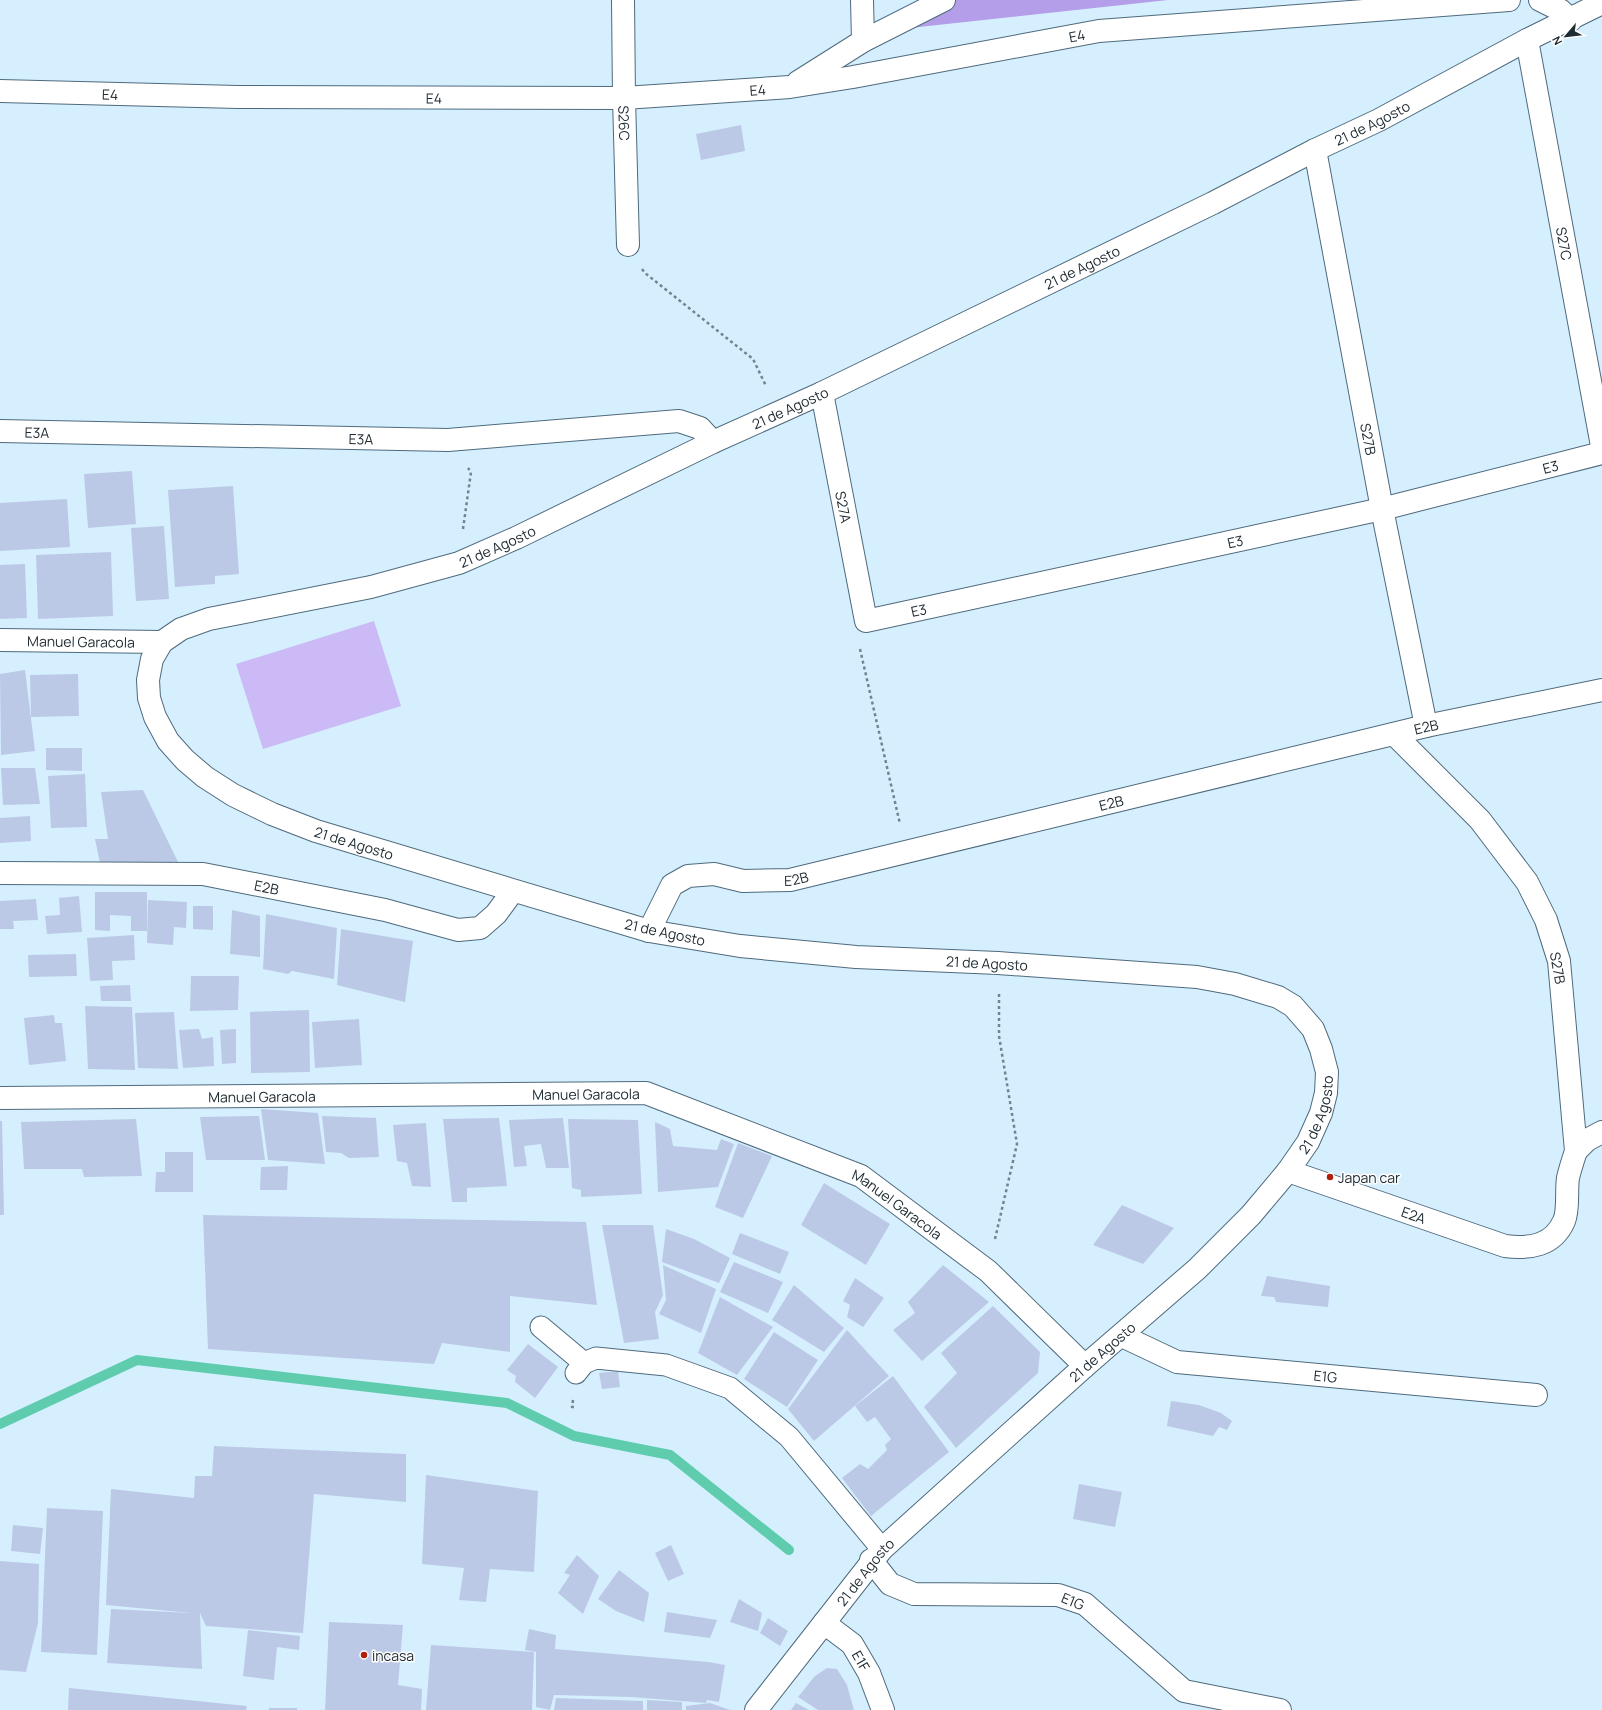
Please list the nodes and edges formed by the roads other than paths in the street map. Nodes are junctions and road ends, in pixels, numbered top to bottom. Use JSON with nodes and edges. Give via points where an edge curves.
{"nodes":[{"id":1,"x":624,"y":0,"type":"edge"},
{"id":2,"x":862,"y":0,"type":"edge"},
{"id":3,"x":944,"y":0,"type":"edge"},
{"id":4,"x":1510,"y":0,"type":"edge"},
{"id":5,"x":1540,"y":0,"type":"edge"},
{"id":6,"x":1602,"y":3,"type":"edge"},
{"id":7,"x":1570,"y":20,"type":"junction"},
{"id":8,"x":1528,"y":40,"type":"junction"},
{"id":9,"x":862,"y":41,"type":"junction"},
{"id":10,"x":790,"y":87,"type":"junction"},
{"id":11,"x":0,"y":91,"type":"edge"},
{"id":12,"x":624,"y":98,"type":"junction"},
{"id":13,"x":1315,"y":150,"type":"junction"},
{"id":14,"x":628,"y":245,"type":"road end"},
{"id":15,"x":822,"y":393,"type":"junction"},
{"id":16,"x":0,"y":431,"type":"edge"},
{"id":17,"x":713,"y":442,"type":"junction"},
{"id":18,"x":1602,"y":446,"type":"edge"},
{"id":19,"x":1602,"y":453,"type":"edge"},
{"id":20,"x":1382,"y":509,"type":"junction"},
{"id":21,"x":866,"y":621,"type":"joint"},
{"id":22,"x":0,"y":640,"type":"edge"},
{"id":23,"x":162,"y":642,"type":"junction"},
{"id":24,"x":1602,"y":690,"type":"edge"},
{"id":25,"x":1426,"y":726,"type":"junction"},
{"id":26,"x":1394,"y":734,"type":"junction"},
{"id":27,"x":0,"y":873,"type":"edge"},
{"id":28,"x":513,"y":891,"type":"junction"},
{"id":29,"x":649,"y":931,"type":"junction"},
{"id":30,"x":0,"y":1098,"type":"edge"},
{"id":31,"x":1602,"y":1132,"type":"edge"},
{"id":32,"x":1576,"y":1151,"type":"junction"},
{"id":33,"x":1288,"y":1171,"type":"junction"},
{"id":34,"x":1540,"y":1246,"type":"joint"},
{"id":35,"x":541,"y":1327,"type":"dead end"},
{"id":36,"x":1122,"y":1336,"type":"junction"},
{"id":37,"x":1085,"y":1366,"type":"junction"},
{"id":38,"x":1536,"y":1395,"type":"dead end"},
{"id":39,"x":877,"y":1555,"type":"junction"},
{"id":40,"x":824,"y":1623,"type":"junction"},
{"id":41,"x":756,"y":1710,"type":"edge"},
{"id":42,"x":883,"y":1710,"type":"edge"},
{"id":43,"x":1280,"y":1710,"type":"edge"}],
"edges":[{"from":1,"to":12,"type":"street","name":"S26C"},
{"from":2,"to":9,"type":"street"},
{"from":3,"to":9,"type":"street"},
{"from":4,"to":10,"type":"street","name":"E4","via":[[1099,31]]},
{"from":5,"to":7,"type":"street","via":[[1560,10]]},
{"from":6,"to":7,"type":"street","name":"21 de Agosto"},
{"from":7,"to":8,"type":"street","name":"21 de Agosto"},
{"from":8,"to":13,"type":"street","name":"21 de Agosto","via":[[1379,120]]},
{"from":8,"to":18,"type":"street","name":"S27C"},
{"from":9,"to":10,"type":"street"},
{"from":10,"to":12,"type":"street","name":"E4"},
{"from":11,"to":12,"type":"street","name":"E4","via":[[238,97]]},
{"from":12,"to":14,"type":"street","name":"S26C"},
{"from":13,"to":15,"type":"street","name":"21 de Agosto","via":[[1206,207]]},
{"from":13,"to":20,"type":"street","name":"S27B"},
{"from":15,"to":17,"type":"street","name":"21 de Agosto"},
{"from":15,"to":21,"type":"street","name":"S27A"},
{"from":16,"to":17,"type":"street","name":"E3A","via":[[448,440],[679,422],[700,428]]},
{"from":17,"to":23,"type":"street","name":"21 de Agosto","via":[[459,563],[371,587],[209,619],[181,629]]},
{"from":19,"to":20,"type":"street","name":"E3"},
{"from":20,"to":21,"type":"street","name":"E3"},
{"from":20,"to":25,"type":"street","name":"S27B"},
{"from":22,"to":23,"type":"street","name":"Manuel Garacola"},
{"from":23,"to":28,"type":"street","name":"21 de Agosto","via":[[152,659],[148,680],[149,698],[155,718],[168,742],[205,777],[233,795],[272,814],[316,831]]},
{"from":24,"to":25,"type":"street","name":"E2B"},
{"from":25,"to":26,"type":"street","name":"E2B"},
{"from":26,"to":29,"type":"street","name":"E2B","via":[[790,880],[743,881],[714,874],[688,876],[672,884]]},
{"from":26,"to":32,"type":"street","name":"S27B","via":[[1480,820],[1527,882],[1546,920],[1559,961]]},
{"from":27,"to":28,"type":"street","name":"E2B","via":[[203,874],[385,910],[458,930],[480,928],[496,914]]},
{"from":28,"to":29,"type":"street","name":"21 de Agosto"},
{"from":29,"to":33,"type":"street","name":"21 de Agosto","via":[[740,946],[856,957],[998,963],[1197,977],[1278,997],[1292,1006],[1313,1029],[1327,1072],[1326,1093],[1321,1113],[1308,1142]]},
{"from":30,"to":37,"type":"street","name":"Manuel Garacola","via":[[646,1093],[861,1176],[988,1271]]},
{"from":31,"to":32,"type":"street"},
{"from":32,"to":34,"type":"street","name":"S27B","via":[[1568,1178],[1565,1220],[1554,1235]]},
{"from":33,"to":34,"type":"street","name":"E2A","via":[[1505,1246],[1523,1249]]},
{"from":33,"to":36,"type":"street","name":"21 de Agosto","via":[[1251,1215],[1197,1269]]},
{"from":35,"to":39,"type":"lane","via":[[580,1368],[596,1358],[666,1366],[730,1388],[789,1438]]},
{"from":36,"to":37,"type":"street","name":"21 de Agosto"},
{"from":36,"to":38,"type":"street","name":"E1G","via":[[1177,1362]]},
{"from":37,"to":39,"type":"street","name":"21 de Agosto"},
{"from":39,"to":40,"type":"street","name":"21 de Agosto"},
{"from":39,"to":43,"type":"street","name":"E1G","via":[[890,1584],[914,1594],[1058,1595],[1085,1604],[1184,1691]]},
{"from":40,"to":41,"type":"street","name":"21 de Agosto"},
{"from":40,"to":42,"type":"street","name":"E1F","via":[[852,1644],[869,1673]]}]}
